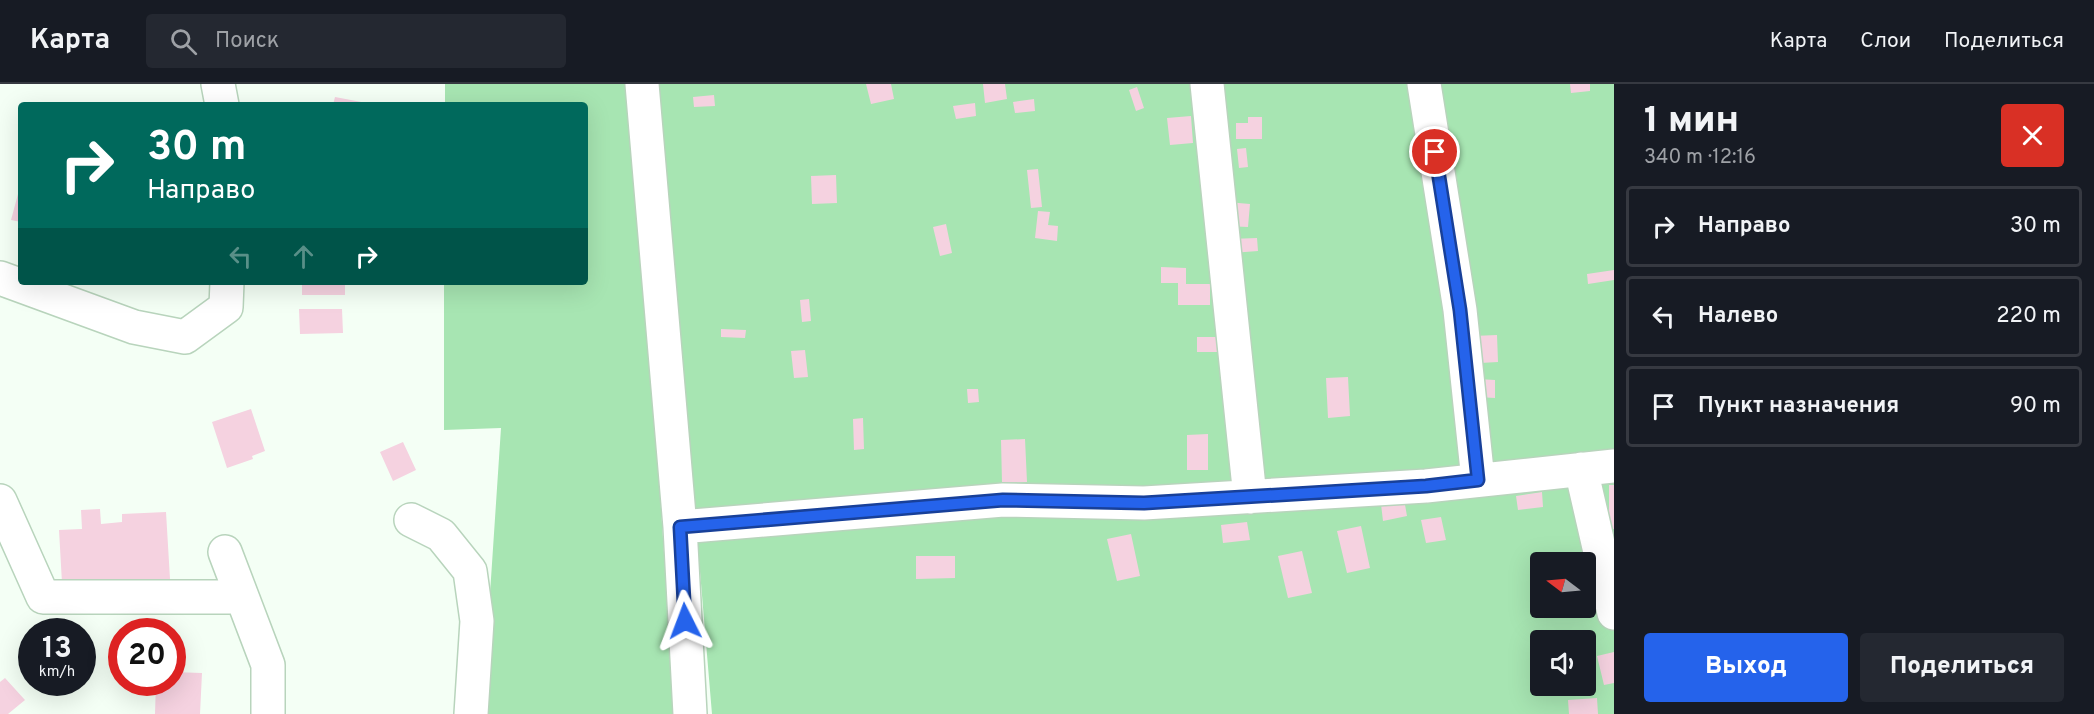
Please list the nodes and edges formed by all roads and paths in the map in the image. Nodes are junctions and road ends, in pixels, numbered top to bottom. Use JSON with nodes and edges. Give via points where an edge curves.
{"nodes":[{"id":1,"x":218,"y":84,"type":"edge"},
{"id":2,"x":642,"y":84,"type":"edge"},
{"id":3,"x":1207,"y":84,"type":"edge"},
{"id":4,"x":1424,"y":84,"type":"edge"},
{"id":5,"x":221,"y":102,"type":"edge"},
{"id":6,"x":0,"y":278,"type":"edge"},
{"id":7,"x":18,"y":285,"type":"edge"},
{"id":8,"x":19,"y":285,"type":"edge"},
{"id":9,"x":227,"y":285,"type":"edge"},
{"id":10,"x":1614,"y":466,"type":"edge"},
{"id":11,"x":1581,"y":470,"type":"junction"},
{"id":12,"x":1478,"y":480,"type":"junction"},
{"id":13,"x":1250,"y":496,"type":"junction"},
{"id":14,"x":0,"y":501,"type":"edge"},
{"id":15,"x":411,"y":520,"type":"dead end"},
{"id":16,"x":680,"y":527,"type":"junction"},
{"id":17,"x":225,"y":552,"type":"dead end"},
{"id":18,"x":242,"y":597,"type":"junction"},
{"id":19,"x":1614,"y":613,"type":"edge"},
{"id":20,"x":268,"y":714,"type":"edge"},
{"id":21,"x":471,"y":714,"type":"edge"},
{"id":22,"x":690,"y":714,"type":"edge"}],
"edges":[{"from":1,"to":5,"type":"street"},
{"from":2,"to":16,"type":"street"},
{"from":3,"to":13,"type":"street"},
{"from":4,"to":12,"type":"street","via":[[1460,310]]},
{"from":6,"to":7,"type":"street"},
{"from":8,"to":9,"type":"street","via":[[134,327],[185,337],[226,307]]},
{"from":10,"to":11,"type":"street"},
{"from":11,"to":12,"type":"street"},
{"from":11,"to":19,"type":"street"},
{"from":12,"to":13,"type":"street"},
{"from":13,"to":16,"type":"street","via":[[1144,503],[1003,500]]},
{"from":14,"to":18,"type":"street","via":[[43,597]]},
{"from":15,"to":21,"type":"street","via":[[441,535],[470,571],[477,621]]},
{"from":16,"to":22,"type":"street"},
{"from":17,"to":18,"type":"street"},
{"from":18,"to":20,"type":"street","via":[[268,665]]}]}
